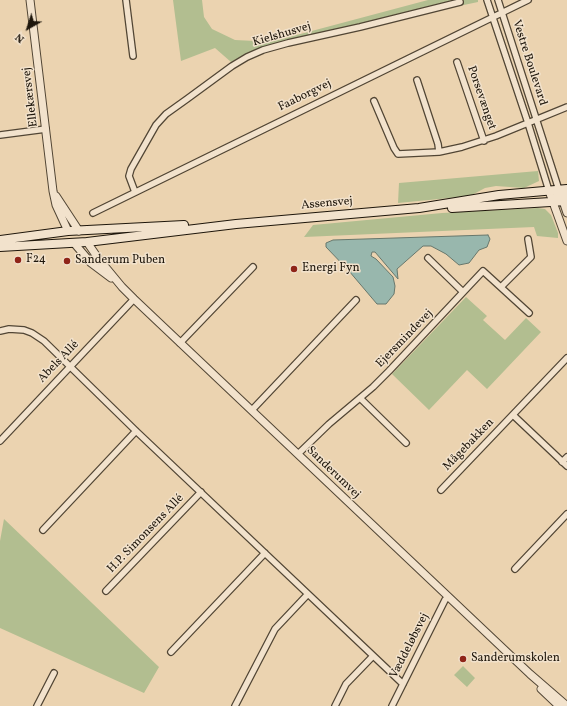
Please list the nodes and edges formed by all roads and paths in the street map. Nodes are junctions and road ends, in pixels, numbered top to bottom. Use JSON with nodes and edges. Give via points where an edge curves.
{"nodes":[{"id":1,"x":30,"y":0,"type":"edge"},
{"id":2,"x":126,"y":0,"type":"edge"},
{"id":3,"x":487,"y":0,"type":"edge"},
{"id":4,"x":498,"y":0,"type":"edge"},
{"id":5,"x":528,"y":0,"type":"edge"},
{"id":6,"x":460,"y":2,"type":"dead end"},
{"id":7,"x":502,"y":13,"type":"junction"},
{"id":8,"x":492,"y":17,"type":"junction"},
{"id":9,"x":133,"y":56,"type":"dead end"},
{"id":10,"x":457,"y":62,"type":"dead end"},
{"id":11,"x":417,"y":80,"type":"dead end"},
{"id":12,"x":374,"y":101,"type":"dead end"},
{"id":13,"x":567,"y":107,"type":"edge"},
{"id":14,"x":536,"y":120,"type":"junction"},
{"id":15,"x":528,"y":123,"type":"junction"},
{"id":16,"x":46,"y":129,"type":"junction"},
{"id":17,"x":0,"y":135,"type":"edge"},
{"id":18,"x":484,"y":141,"type":"junction"},
{"id":19,"x":439,"y":152,"type":"junction"},
{"id":20,"x":53,"y":191,"type":"junction"},
{"id":21,"x":135,"y":192,"type":"junction"},
{"id":22,"x":564,"y":195,"type":"edge"},
{"id":23,"x":551,"y":196,"type":"junction"},
{"id":24,"x":419,"y":208,"type":"junction"},
{"id":25,"x":94,"y":213,"type":"dead end"},
{"id":26,"x":567,"y":213,"type":"edge"},
{"id":27,"x":236,"y":224,"type":"junction"},
{"id":28,"x":79,"y":230,"type":"junction"},
{"id":29,"x":68,"y":231,"type":"junction"},
{"id":30,"x":528,"y":239,"type":"dead end"},
{"id":31,"x":0,"y":240,"type":"edge"},
{"id":32,"x":567,"y":241,"type":"edge"},
{"id":33,"x":87,"y":242,"type":"junction"},
{"id":34,"x":74,"y":243,"type":"junction"},
{"id":35,"x":0,"y":247,"type":"edge"},
{"id":36,"x":428,"y":258,"type":"dead end"},
{"id":37,"x":253,"y":267,"type":"dead end"},
{"id":38,"x":122,"y":287,"type":"junction"},
{"id":39,"x":501,"y":287,"type":"junction"},
{"id":40,"x":464,"y":292,"type":"junction"},
{"id":41,"x":134,"y":299,"type":"junction"},
{"id":42,"x":356,"y":300,"type":"dead end"},
{"id":43,"x":529,"y":313,"type":"dead end"},
{"id":44,"x":0,"y":331,"type":"edge"},
{"id":45,"x":180,"y":343,"type":"junction"},
{"id":46,"x":567,"y":358,"type":"edge"},
{"id":47,"x":70,"y":366,"type":"junction"},
{"id":48,"x":360,"y":398,"type":"junction"},
{"id":49,"x":252,"y":410,"type":"junction"},
{"id":50,"x":513,"y":415,"type":"junction"},
{"id":51,"x":136,"y":431,"type":"junction"},
{"id":52,"x":0,"y":440,"type":"edge"},
{"id":53,"x":406,"y":443,"type":"dead end"},
{"id":54,"x":298,"y":454,"type":"junction"},
{"id":55,"x":567,"y":457,"type":"edge"},
{"id":56,"x":565,"y":464,"type":"edge"},
{"id":57,"x":441,"y":490,"type":"dead end"},
{"id":58,"x":201,"y":492,"type":"junction"},
{"id":59,"x":567,"y":514,"type":"edge"},
{"id":60,"x":43,"y":530,"type":"dead end"},
{"id":61,"x":265,"y":554,"type":"junction"},
{"id":62,"x":515,"y":569,"type":"dead end"},
{"id":63,"x":106,"y":591,"type":"dead end"},
{"id":64,"x":308,"y":594,"type":"junction"},
{"id":65,"x":448,"y":597,"type":"junction"},
{"id":66,"x":171,"y":652,"type":"dead end"},
{"id":67,"x":373,"y":656,"type":"junction"},
{"id":68,"x":54,"y":673,"type":"dead end"},
{"id":69,"x":530,"y":674,"type":"junction"},
{"id":70,"x":403,"y":684,"type":"junction"},
{"id":71,"x":37,"y":706,"type":"edge"},
{"id":72,"x":235,"y":706,"type":"edge"},
{"id":73,"x":335,"y":706,"type":"edge"},
{"id":74,"x":392,"y":706,"type":"edge"},
{"id":75,"x":559,"y":706,"type":"edge"},
{"id":76,"x":567,"y":706,"type":"edge"}],
"edges":[{"from":1,"to":16,"type":"street","name":"Ellekærsvej"},
{"from":2,"to":9,"type":"street"},
{"from":3,"to":8,"type":"street","name":"Vestre Boulevard"},
{"from":4,"to":7,"type":"street","name":"Vestre Boulevard"},
{"from":5,"to":7,"type":"street","name":"Faaborgvej"},
{"from":6,"to":21,"type":"street","name":"Kielshusvej","via":[[288,43],[247,57],[166,114],[156,125],[131,169],[129,176]]},
{"from":7,"to":8,"type":"street","name":"Faaborgvej"},
{"from":7,"to":14,"type":"street","name":"Vestre Boulevard"},
{"from":8,"to":15,"type":"street","name":"Vestre Boulevard"},
{"from":8,"to":21,"type":"street","name":"Faaborgvej"},
{"from":10,"to":18,"type":"street","name":"Porsevænget"},
{"from":11,"to":19,"type":"street"},
{"from":12,"to":19,"type":"street","name":"Porsevænget","via":[[398,154]]},
{"from":13,"to":14,"type":"street"},
{"from":14,"to":15,"type":"street","name":"Vestre Boulevard"},
{"from":14,"to":22,"type":"street","name":"Vestre Boulevard"},
{"from":15,"to":18,"type":"street","name":"Porsevænget"},
{"from":15,"to":23,"type":"street","name":"Vestre Boulevard"},
{"from":16,"to":17,"type":"street"},
{"from":16,"to":20,"type":"street","name":"Ellekærsvej"},
{"from":18,"to":19,"type":"street","name":"Porsevænget"},
{"from":20,"to":28,"type":"street","name":"Ellekærsvej"},
{"from":20,"to":29,"type":"street","name":"Ellekærsvej","via":[[56,205]]},
{"from":21,"to":25,"type":"street","name":"Faaborgvej"},
{"from":22,"to":23,"type":"main road"},
{"from":22,"to":26,"type":"street","name":"Vestre Boulevard"},
{"from":23,"to":24,"type":"main road","name":"Assensvej","via":[[504,200],[467,208]]},
{"from":23,"to":24,"type":"main road","name":"Assensvej","via":[[499,195]]},
{"from":23,"to":32,"type":"street","name":"Vestre Boulevard"},
{"from":24,"to":27,"type":"main road","name":"Assensvej"},
{"from":27,"to":28,"type":"main road","name":"Assensvej"},
{"from":27,"to":33,"type":"main road","name":"Assensvej"},
{"from":28,"to":29,"type":"main road","name":"Assensvej"},
{"from":28,"to":33,"type":"main road"},
{"from":29,"to":31,"type":"main road"},
{"from":29,"to":34,"type":"main road"},
{"from":30,"to":39,"type":"street","via":[[531,257]]},
{"from":33,"to":34,"type":"main road","name":"Assensvej"},
{"from":33,"to":38,"type":"street","name":"Sanderumvej"},
{"from":34,"to":35,"type":"main road"},
{"from":34,"to":38,"type":"street","name":"Sanderumvej","via":[[91,263]]},
{"from":36,"to":40,"type":"street"},
{"from":37,"to":45,"type":"street"},
{"from":38,"to":41,"type":"street","name":"Sanderumvej"},
{"from":39,"to":40,"type":"street","name":"Ejersmindevej","via":[[483,271]]},
{"from":39,"to":43,"type":"street","name":"Ejersmindevej"},
{"from":40,"to":48,"type":"street","name":"Ejersmindevej"},
{"from":41,"to":45,"type":"street","name":"Sanderumvej"},
{"from":41,"to":47,"type":"street","name":"Abels Allé"},
{"from":42,"to":49,"type":"street"},
{"from":44,"to":47,"type":"street","name":"H.P. Simonsens Allé","via":[[17,329],[32,333]]},
{"from":45,"to":49,"type":"street","name":"Sanderumvej"},
{"from":46,"to":50,"type":"street","name":"Mågebakken"},
{"from":47,"to":51,"type":"street","name":"H.P. Simonsens Allé"},
{"from":47,"to":52,"type":"street","name":"Abels Allé"},
{"from":48,"to":53,"type":"street"},
{"from":48,"to":54,"type":"street","name":"Ejersmindevej"},
{"from":49,"to":54,"type":"street","name":"Sanderumvej"},
{"from":50,"to":56,"type":"street"},
{"from":50,"to":57,"type":"street","name":"Mågebakken"},
{"from":51,"to":58,"type":"street","name":"H.P. Simonsens Allé"},
{"from":51,"to":60,"type":"street"},
{"from":54,"to":65,"type":"street","name":"Sanderumvej"},
{"from":55,"to":56,"type":"street"},
{"from":58,"to":61,"type":"street","name":"H.P. Simonsens Allé"},
{"from":58,"to":63,"type":"street","name":"H.P. Simonsens Allé"},
{"from":59,"to":62,"type":"street"},
{"from":61,"to":64,"type":"street","name":"H.P. Simonsens Allé"},
{"from":61,"to":66,"type":"street"},
{"from":64,"to":67,"type":"street","name":"H.P. Simonsens Allé"},
{"from":64,"to":72,"type":"street","via":[[275,629]]},
{"from":65,"to":69,"type":"street","name":"Sanderumvej"},
{"from":65,"to":70,"type":"street","name":"Væddeløbsvej"},
{"from":67,"to":70,"type":"street","name":"H.P. Simonsens Allé"},
{"from":67,"to":73,"type":"street","via":[[346,684]]},
{"from":68,"to":71,"type":"street"},
{"from":69,"to":75,"type":"street","name":"Sanderumvej"},
{"from":69,"to":76,"type":"street","name":"Sanderumvej"},
{"from":70,"to":74,"type":"street","name":"Væddeløbsvej"}]}
